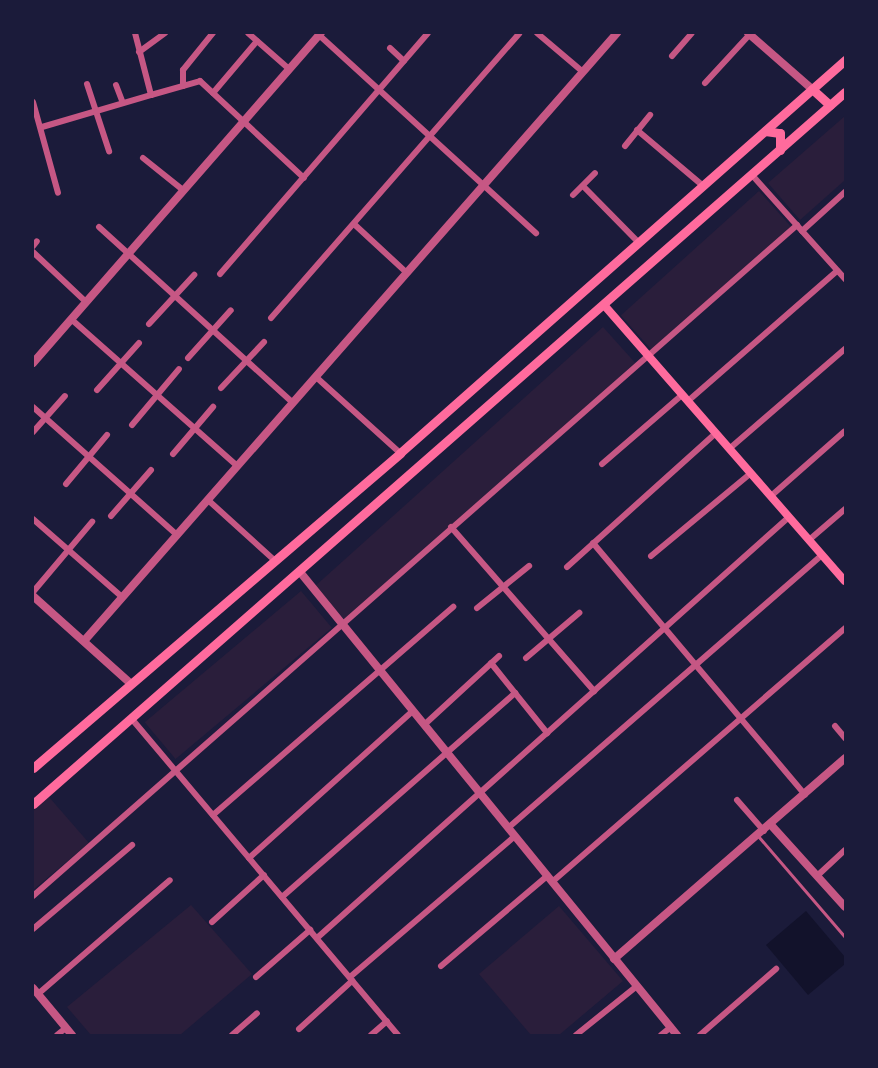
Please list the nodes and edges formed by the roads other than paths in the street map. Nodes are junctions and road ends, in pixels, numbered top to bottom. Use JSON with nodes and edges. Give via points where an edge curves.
{"nodes":[{"id":1,"x":135,"y":33,"type":"edge"},
{"id":2,"x":165,"y":33,"type":"edge"},
{"id":3,"x":213,"y":33,"type":"edge"},
{"id":4,"x":248,"y":33,"type":"edge"},
{"id":5,"x":428,"y":33,"type":"edge"},
{"id":6,"x":520,"y":33,"type":"edge"},
{"id":7,"x":537,"y":33,"type":"edge"},
{"id":8,"x":617,"y":33,"type":"edge"},
{"id":9,"x":692,"y":33,"type":"edge"},
{"id":10,"x":320,"y":34,"type":"edge"},
{"id":11,"x":749,"y":34,"type":"edge"},
{"id":12,"x":257,"y":41,"type":"junction"},
{"id":13,"x":390,"y":48,"type":"dead end"},
{"id":14,"x":139,"y":52,"type":"junction"},
{"id":15,"x":672,"y":56,"type":"dead end"},
{"id":16,"x":845,"y":60,"type":"edge"},
{"id":17,"x":404,"y":61,"type":"junction"},
{"id":18,"x":289,"y":69,"type":"junction"},
{"id":19,"x":583,"y":72,"type":"junction"},
{"id":20,"x":87,"y":84,"type":"dead end"},
{"id":21,"x":705,"y":84,"type":"dead end"},
{"id":22,"x":116,"y":85,"type":"dead end"},
{"id":23,"x":183,"y":86,"type":"junction"},
{"id":24,"x":812,"y":89,"type":"junction"},
{"id":25,"x":379,"y":91,"type":"junction"},
{"id":26,"x":845,"y":92,"type":"edge"},
{"id":27,"x":213,"y":93,"type":"junction"},
{"id":28,"x":151,"y":96,"type":"junction"},
{"id":29,"x":33,"y":102,"type":"edge"},
{"id":30,"x":123,"y":104,"type":"junction"},
{"id":31,"x":830,"y":105,"type":"junction"},
{"id":32,"x":97,"y":111,"type":"junction"},
{"id":33,"x":650,"y":114,"type":"dead end"},
{"id":34,"x":244,"y":121,"type":"junction"},
{"id":35,"x":42,"y":127,"type":"junction"},
{"id":36,"x":637,"y":130,"type":"junction"},
{"id":37,"x":763,"y":132,"type":"junction"},
{"id":38,"x":428,"y":136,"type":"junction"},
{"id":39,"x":625,"y":146,"type":"dead end"},
{"id":40,"x":780,"y":150,"type":"junction"},
{"id":41,"x":109,"y":151,"type":"dead end"},
{"id":42,"x":143,"y":158,"type":"dead end"},
{"id":43,"x":595,"y":173,"type":"dead end"},
{"id":44,"x":752,"y":175,"type":"junction"},
{"id":45,"x":304,"y":178,"type":"junction"},
{"id":46,"x":702,"y":185,"type":"junction"},
{"id":47,"x":482,"y":187,"type":"junction"},
{"id":48,"x":584,"y":187,"type":"junction"},
{"id":49,"x":183,"y":190,"type":"junction"},
{"id":50,"x":845,"y":192,"type":"edge"},
{"id":51,"x":58,"y":193,"type":"dead end"},
{"id":52,"x":573,"y":195,"type":"dead end"},
{"id":53,"x":354,"y":224,"type":"junction"},
{"id":54,"x":797,"y":225,"type":"junction"},
{"id":55,"x":99,"y":227,"type":"dead end"},
{"id":56,"x":802,"y":231,"type":"junction"},
{"id":57,"x":536,"y":233,"type":"dead end"},
{"id":58,"x":638,"y":242,"type":"junction"},
{"id":59,"x":33,"y":252,"type":"edge"},
{"id":60,"x":126,"y":255,"type":"junction"},
{"id":61,"x":837,"y":271,"type":"junction"},
{"id":62,"x":406,"y":273,"type":"junction"},
{"id":63,"x":220,"y":274,"type":"dead end"},
{"id":64,"x":195,"y":275,"type":"dead end"},
{"id":65,"x":845,"y":279,"type":"edge"},
{"id":66,"x":174,"y":298,"type":"junction"},
{"id":67,"x":86,"y":302,"type":"junction"},
{"id":68,"x":604,"y":305,"type":"junction"},
{"id":69,"x":231,"y":310,"type":"dead end"},
{"id":70,"x":271,"y":318,"type":"dead end"},
{"id":71,"x":71,"y":319,"type":"junction"},
{"id":72,"x":149,"y":324,"type":"dead end"},
{"id":73,"x":212,"y":332,"type":"junction"},
{"id":74,"x":264,"y":342,"type":"dead end"},
{"id":75,"x":139,"y":343,"type":"dead end"},
{"id":76,"x":845,"y":349,"type":"edge"},
{"id":77,"x":648,"y":356,"type":"junction"},
{"id":78,"x":188,"y":358,"type":"dead end"},
{"id":79,"x":246,"y":361,"type":"junction"},
{"id":80,"x":33,"y":363,"type":"edge"},
{"id":81,"x":121,"y":364,"type":"junction"},
{"id":82,"x":179,"y":369,"type":"dead end"},
{"id":83,"x":316,"y":377,"type":"junction"},
{"id":84,"x":221,"y":388,"type":"dead end"},
{"id":85,"x":97,"y":390,"type":"dead end"},
{"id":86,"x":157,"y":395,"type":"junction"},
{"id":87,"x":65,"y":396,"type":"dead end"},
{"id":88,"x":685,"y":398,"type":"junction"},
{"id":89,"x":293,"y":403,"type":"junction"},
{"id":90,"x":33,"y":407,"type":"edge"},
{"id":91,"x":213,"y":407,"type":"dead end"},
{"id":92,"x":46,"y":418,"type":"junction"},
{"id":93,"x":132,"y":425,"type":"dead end"},
{"id":94,"x":195,"y":429,"type":"junction"},
{"id":95,"x":845,"y":431,"type":"edge"},
{"id":96,"x":33,"y":432,"type":"edge"},
{"id":97,"x":716,"y":433,"type":"junction"},
{"id":98,"x":107,"y":435,"type":"dead end"},
{"id":99,"x":729,"y":449,"type":"junction"},
{"id":100,"x":400,"y":453,"type":"junction"},
{"id":101,"x":173,"y":454,"type":"dead end"},
{"id":102,"x":89,"y":456,"type":"junction"},
{"id":103,"x":602,"y":464,"type":"dead end"},
{"id":104,"x":237,"y":466,"type":"junction"},
{"id":105,"x":151,"y":470,"type":"dead end"},
{"id":106,"x":751,"y":473,"type":"junction"},
{"id":107,"x":66,"y":484,"type":"dead end"},
{"id":108,"x":131,"y":494,"type":"junction"},
{"id":109,"x":771,"y":496,"type":"junction"},
{"id":110,"x":208,"y":500,"type":"junction"},
{"id":111,"x":845,"y":508,"type":"edge"},
{"id":112,"x":111,"y":516,"type":"dead end"},
{"id":113,"x":789,"y":517,"type":"junction"},
{"id":114,"x":33,"y":519,"type":"edge"},
{"id":115,"x":92,"y":522,"type":"dead end"},
{"id":116,"x":451,"y":527,"type":"junction"},
{"id":117,"x":177,"y":535,"type":"junction"},
{"id":118,"x":809,"y":540,"type":"junction"},
{"id":119,"x":593,"y":543,"type":"junction"},
{"id":120,"x":69,"y":550,"type":"junction"},
{"id":121,"x":822,"y":555,"type":"junction"},
{"id":122,"x":651,"y":556,"type":"dead end"},
{"id":123,"x":273,"y":559,"type":"junction"},
{"id":124,"x":529,"y":567,"type":"dead end"},
{"id":125,"x":567,"y":567,"type":"dead end"},
{"id":126,"x":300,"y":572,"type":"junction"},
{"id":127,"x":845,"y":581,"type":"edge"},
{"id":128,"x":502,"y":586,"type":"junction"},
{"id":129,"x":33,"y":594,"type":"edge"},
{"id":130,"x":122,"y":597,"type":"junction"},
{"id":131,"x":453,"y":607,"type":"dead end"},
{"id":132,"x":477,"y":608,"type":"dead end"},
{"id":133,"x":579,"y":613,"type":"dead end"},
{"id":134,"x":341,"y":622,"type":"junction"},
{"id":135,"x":665,"y":628,"type":"junction"},
{"id":136,"x":845,"y":628,"type":"edge"},
{"id":137,"x":548,"y":639,"type":"junction"},
{"id":138,"x":84,"y":641,"type":"junction"},
{"id":139,"x":499,"y":656,"type":"dead end"},
{"id":140,"x":526,"y":658,"type":"dead end"},
{"id":141,"x":491,"y":663,"type":"junction"},
{"id":142,"x":696,"y":666,"type":"junction"},
{"id":143,"x":379,"y":669,"type":"junction"},
{"id":144,"x":130,"y":683,"type":"junction"},
{"id":145,"x":594,"y":691,"type":"junction"},
{"id":146,"x":515,"y":693,"type":"junction"},
{"id":147,"x":413,"y":711,"type":"junction"},
{"id":148,"x":131,"y":718,"type":"junction"},
{"id":149,"x":742,"y":720,"type":"junction"},
{"id":150,"x":424,"y":725,"type":"junction"},
{"id":151,"x":835,"y":726,"type":"dead end"},
{"id":152,"x":547,"y":733,"type":"junction"},
{"id":153,"x":845,"y":738,"type":"edge"},
{"id":154,"x":446,"y":752,"type":"junction"},
{"id":155,"x":845,"y":758,"type":"edge"},
{"id":156,"x":33,"y":768,"type":"edge"},
{"id":157,"x":175,"y":770,"type":"junction"},
{"id":158,"x":480,"y":793,"type":"junction"},
{"id":159,"x":805,"y":795,"type":"junction"},
{"id":160,"x":737,"y":800,"type":"dead end"},
{"id":161,"x":33,"y":804,"type":"edge"},
{"id":162,"x":213,"y":815,"type":"junction"},
{"id":163,"x":771,"y":825,"type":"junction"},
{"id":164,"x":508,"y":828,"type":"junction"},
{"id":165,"x":761,"y":834,"type":"junction"},
{"id":166,"x":515,"y":836,"type":"junction"},
{"id":167,"x":132,"y":845,"type":"dead end"},
{"id":168,"x":845,"y":850,"type":"edge"},
{"id":169,"x":249,"y":858,"type":"junction"},
{"id":170,"x":264,"y":876,"type":"junction"},
{"id":171,"x":817,"y":876,"type":"junction"},
{"id":172,"x":549,"y":879,"type":"junction"},
{"id":173,"x":170,"y":880,"type":"dead end"},
{"id":174,"x":33,"y":896,"type":"edge"},
{"id":175,"x":282,"y":897,"type":"junction"},
{"id":176,"x":845,"y":907,"type":"edge"},
{"id":177,"x":212,"y":922,"type":"dead end"},
{"id":178,"x":33,"y":928,"type":"edge"},
{"id":179,"x":310,"y":930,"type":"junction"},
{"id":180,"x":317,"y":938,"type":"junction"},
{"id":181,"x":845,"y":938,"type":"edge"},
{"id":182,"x":614,"y":959,"type":"junction"},
{"id":183,"x":441,"y":966,"type":"dead end"},
{"id":184,"x":776,"y":969,"type":"dead end"},
{"id":185,"x":256,"y":977,"type":"dead end"},
{"id":186,"x":351,"y":979,"type":"junction"},
{"id":187,"x":637,"y":986,"type":"junction"},
{"id":188,"x":35,"y":991,"type":"edge"},
{"id":189,"x":257,"y":1013,"type":"dead end"},
{"id":190,"x":387,"y":1021,"type":"junction"},
{"id":191,"x":671,"y":1027,"type":"junction"},
{"id":192,"x":66,"y":1028,"type":"junction"},
{"id":193,"x":299,"y":1029,"type":"dead end"},
{"id":194,"x":57,"y":1035,"type":"edge"},
{"id":195,"x":72,"y":1035,"type":"edge"},
{"id":196,"x":232,"y":1035,"type":"edge"},
{"id":197,"x":371,"y":1035,"type":"edge"},
{"id":198,"x":398,"y":1035,"type":"edge"},
{"id":199,"x":576,"y":1035,"type":"edge"},
{"id":200,"x":661,"y":1035,"type":"edge"},
{"id":201,"x":677,"y":1035,"type":"edge"},
{"id":202,"x":700,"y":1035,"type":"edge"}],
"edges":[{"from":1,"to":14,"type":"street"},
{"from":2,"to":14,"type":"street"},
{"from":3,"to":23,"type":"street","via":[[183,70]]},
{"from":4,"to":12,"type":"street"},
{"from":5,"to":17,"type":"street"},
{"from":6,"to":38,"type":"street"},
{"from":7,"to":19,"type":"street"},
{"from":8,"to":19,"type":"street"},
{"from":9,"to":15,"type":"street"},
{"from":10,"to":18,"type":"street"},
{"from":10,"to":25,"type":"street"},
{"from":11,"to":21,"type":"street"},
{"from":11,"to":24,"type":"street"},
{"from":12,"to":18,"type":"street"},
{"from":12,"to":27,"type":"street"},
{"from":13,"to":17,"type":"street"},
{"from":14,"to":28,"type":"street"},
{"from":16,"to":24,"type":"main road"},
{"from":17,"to":25,"type":"street"},
{"from":18,"to":34,"type":"street"},
{"from":19,"to":47,"type":"street"},
{"from":20,"to":32,"type":"street"},
{"from":22,"to":30,"type":"street"},
{"from":23,"to":27,"type":"street","via":[[200,81]]},
{"from":23,"to":28,"type":"street"},
{"from":24,"to":31,"type":"main road"},
{"from":24,"to":37,"type":"main road"},
{"from":25,"to":38,"type":"street"},
{"from":25,"to":45,"type":"street"},
{"from":26,"to":31,"type":"main road"},
{"from":27,"to":34,"type":"street"},
{"from":28,"to":30,"type":"street"},
{"from":29,"to":35,"type":"street"},
{"from":30,"to":32,"type":"street"},
{"from":31,"to":40,"type":"main road"},
{"from":32,"to":35,"type":"street"},
{"from":32,"to":41,"type":"street"},
{"from":33,"to":36,"type":"street"},
{"from":34,"to":45,"type":"street"},
{"from":34,"to":49,"type":"street"},
{"from":35,"to":51,"type":"street"},
{"from":36,"to":39,"type":"street"},
{"from":36,"to":46,"type":"street"},
{"from":37,"to":40,"type":"main road","via":[[780,133]]},
{"from":37,"to":46,"type":"main road"},
{"from":38,"to":47,"type":"street"},
{"from":38,"to":53,"type":"street"},
{"from":40,"to":44,"type":"main road"},
{"from":42,"to":49,"type":"street"},
{"from":43,"to":48,"type":"street"},
{"from":44,"to":54,"type":"street"},
{"from":44,"to":68,"type":"main road"},
{"from":45,"to":63,"type":"street"},
{"from":46,"to":58,"type":"main road"},
{"from":47,"to":57,"type":"street"},
{"from":47,"to":62,"type":"street"},
{"from":48,"to":52,"type":"street"},
{"from":48,"to":58,"type":"street"},
{"from":49,"to":60,"type":"street"},
{"from":50,"to":56,"type":"street"},
{"from":53,"to":62,"type":"street"},
{"from":53,"to":70,"type":"street"},
{"from":54,"to":56,"type":"street"},
{"from":54,"to":77,"type":"street"},
{"from":55,"to":60,"type":"street"},
{"from":56,"to":61,"type":"street"},
{"from":58,"to":100,"type":"main road"},
{"from":59,"to":67,"type":"street"},
{"from":60,"to":66,"type":"street"},
{"from":60,"to":67,"type":"street"},
{"from":61,"to":65,"type":"street"},
{"from":61,"to":88,"type":"street"},
{"from":62,"to":83,"type":"street"},
{"from":64,"to":66,"type":"street"},
{"from":66,"to":72,"type":"street"},
{"from":66,"to":73,"type":"street"},
{"from":67,"to":71,"type":"street"},
{"from":68,"to":77,"type":"main road"},
{"from":68,"to":126,"type":"main road"},
{"from":69,"to":73,"type":"street"},
{"from":71,"to":80,"type":"street"},
{"from":71,"to":81,"type":"street"},
{"from":73,"to":78,"type":"street"},
{"from":73,"to":79,"type":"street"},
{"from":74,"to":79,"type":"street"},
{"from":75,"to":81,"type":"street"},
{"from":76,"to":99,"type":"street"},
{"from":77,"to":88,"type":"main road"},
{"from":77,"to":116,"type":"street"},
{"from":79,"to":84,"type":"street"},
{"from":79,"to":89,"type":"street"},
{"from":81,"to":85,"type":"street"},
{"from":81,"to":86,"type":"street"},
{"from":82,"to":86,"type":"street"},
{"from":83,"to":89,"type":"street"},
{"from":83,"to":100,"type":"street"},
{"from":86,"to":93,"type":"street"},
{"from":86,"to":94,"type":"street"},
{"from":87,"to":92,"type":"street"},
{"from":88,"to":97,"type":"main road"},
{"from":88,"to":103,"type":"street"},
{"from":89,"to":104,"type":"street"},
{"from":90,"to":92,"type":"street"},
{"from":91,"to":94,"type":"street"},
{"from":92,"to":96,"type":"street"},
{"from":92,"to":102,"type":"street"},
{"from":94,"to":101,"type":"street"},
{"from":94,"to":104,"type":"street"},
{"from":95,"to":109,"type":"street"},
{"from":97,"to":99,"type":"main road"},
{"from":97,"to":119,"type":"street"},
{"from":98,"to":102,"type":"street"},
{"from":99,"to":106,"type":"main road"},
{"from":100,"to":123,"type":"main road"},
{"from":102,"to":107,"type":"street"},
{"from":102,"to":108,"type":"street"},
{"from":104,"to":110,"type":"street"},
{"from":105,"to":108,"type":"street"},
{"from":106,"to":109,"type":"main road"},
{"from":106,"to":122,"type":"street"},
{"from":108,"to":112,"type":"street"},
{"from":108,"to":117,"type":"street"},
{"from":109,"to":113,"type":"main road"},
{"from":110,"to":117,"type":"street"},
{"from":110,"to":123,"type":"street"},
{"from":111,"to":118,"type":"street"},
{"from":113,"to":118,"type":"main road"},
{"from":113,"to":135,"type":"street"},
{"from":114,"to":120,"type":"street"},
{"from":115,"to":120,"type":"street"},
{"from":116,"to":128,"type":"street"},
{"from":116,"to":134,"type":"street"},
{"from":117,"to":130,"type":"street"},
{"from":118,"to":121,"type":"main road"},
{"from":119,"to":125,"type":"street"},
{"from":119,"to":135,"type":"street"},
{"from":120,"to":129,"type":"street"},
{"from":120,"to":130,"type":"street"},
{"from":121,"to":127,"type":"main road"},
{"from":121,"to":142,"type":"street"},
{"from":123,"to":144,"type":"main road"},
{"from":124,"to":128,"type":"street"},
{"from":126,"to":134,"type":"street"},
{"from":126,"to":148,"type":"main road"},
{"from":128,"to":132,"type":"street"},
{"from":128,"to":137,"type":"street"},
{"from":129,"to":138,"type":"street"},
{"from":130,"to":138,"type":"street"},
{"from":131,"to":143,"type":"street"},
{"from":133,"to":137,"type":"street"},
{"from":134,"to":143,"type":"street"},
{"from":134,"to":157,"type":"street"},
{"from":135,"to":142,"type":"street"},
{"from":135,"to":145,"type":"street"},
{"from":136,"to":149,"type":"street"},
{"from":137,"to":140,"type":"street"},
{"from":137,"to":145,"type":"street"},
{"from":138,"to":144,"type":"street"},
{"from":139,"to":141,"type":"street"},
{"from":141,"to":146,"type":"street"},
{"from":141,"to":150,"type":"street"},
{"from":142,"to":149,"type":"street"},
{"from":142,"to":164,"type":"street"},
{"from":143,"to":147,"type":"street"},
{"from":143,"to":162,"type":"street"},
{"from":144,"to":156,"type":"main road"},
{"from":145,"to":152,"type":"street"},
{"from":146,"to":152,"type":"street"},
{"from":146,"to":154,"type":"street"},
{"from":147,"to":150,"type":"street"},
{"from":147,"to":169,"type":"street"},
{"from":148,"to":157,"type":"street"},
{"from":148,"to":161,"type":"main road"},
{"from":149,"to":159,"type":"street"},
{"from":149,"to":172,"type":"street"},
{"from":150,"to":154,"type":"street"},
{"from":151,"to":153,"type":"street"},
{"from":152,"to":158,"type":"street"},
{"from":154,"to":158,"type":"street"},
{"from":154,"to":175,"type":"street"},
{"from":155,"to":159,"type":"street"},
{"from":157,"to":162,"type":"street"},
{"from":157,"to":174,"type":"street"},
{"from":158,"to":164,"type":"street"},
{"from":158,"to":180,"type":"street"},
{"from":159,"to":163,"type":"street"},
{"from":160,"to":165,"type":"street"},
{"from":162,"to":169,"type":"street"},
{"from":163,"to":165,"type":"street"},
{"from":163,"to":171,"type":"street"},
{"from":164,"to":166,"type":"street"},
{"from":165,"to":181,"type":"lane"},
{"from":165,"to":182,"type":"street"},
{"from":166,"to":172,"type":"street"},
{"from":166,"to":186,"type":"street"},
{"from":167,"to":178,"type":"street"},
{"from":168,"to":171,"type":"street"},
{"from":169,"to":170,"type":"street"},
{"from":170,"to":175,"type":"street"},
{"from":170,"to":177,"type":"street"},
{"from":171,"to":176,"type":"street"},
{"from":172,"to":182,"type":"street"},
{"from":172,"to":183,"type":"street"},
{"from":173,"to":188,"type":"street"},
{"from":175,"to":179,"type":"street"},
{"from":179,"to":180,"type":"street"},
{"from":179,"to":185,"type":"street"},
{"from":180,"to":186,"type":"street"},
{"from":182,"to":187,"type":"street"},
{"from":184,"to":202,"type":"street"},
{"from":186,"to":190,"type":"street"},
{"from":186,"to":193,"type":"street"},
{"from":187,"to":191,"type":"street"},
{"from":187,"to":199,"type":"street"},
{"from":188,"to":192,"type":"street"},
{"from":189,"to":196,"type":"street"},
{"from":190,"to":197,"type":"street"},
{"from":190,"to":198,"type":"street"},
{"from":191,"to":200,"type":"street"},
{"from":191,"to":201,"type":"street"},
{"from":192,"to":194,"type":"street"},
{"from":192,"to":195,"type":"street"}]}
